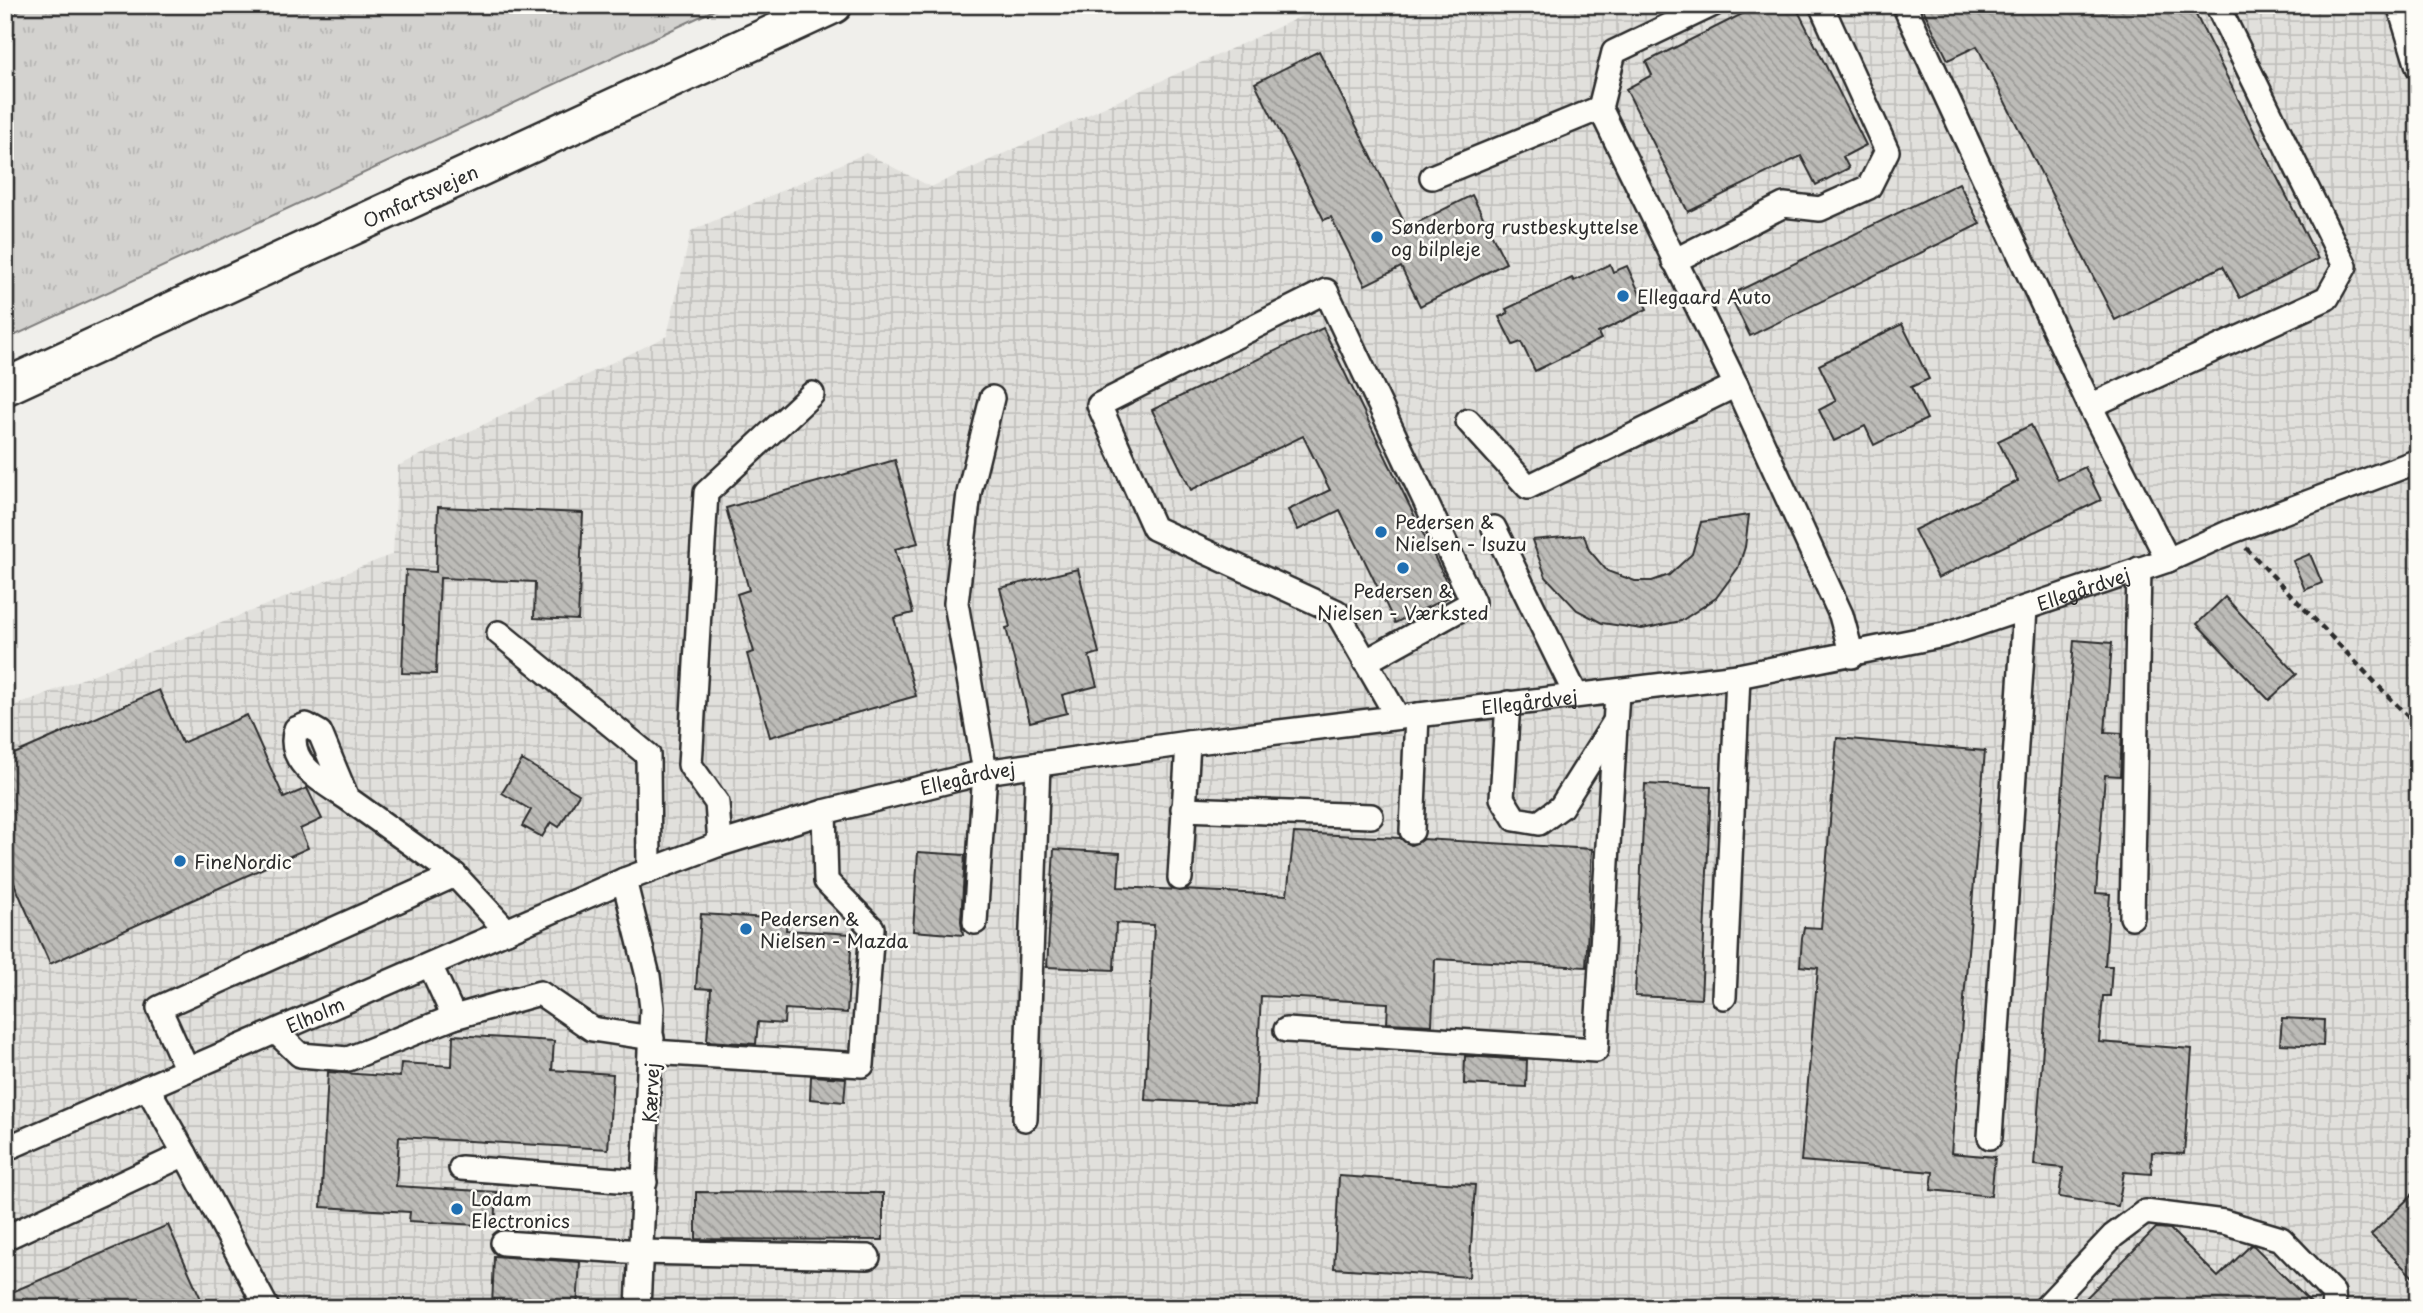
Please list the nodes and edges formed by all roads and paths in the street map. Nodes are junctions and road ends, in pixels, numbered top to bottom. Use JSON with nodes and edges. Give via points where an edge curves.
{"nodes":[{"id":1,"x":834,"y":5,"type":"edge"},
{"id":2,"x":1712,"y":5,"type":"edge"},
{"id":3,"x":1821,"y":5,"type":"edge"},
{"id":4,"x":1904,"y":5,"type":"edge"},
{"id":5,"x":2217,"y":5,"type":"edge"},
{"id":6,"x":2399,"y":5,"type":"edge"},
{"id":7,"x":2418,"y":67,"type":"edge"},
{"id":8,"x":1600,"y":108,"type":"junction"},
{"id":9,"x":1432,"y":177,"type":"dead end"},
{"id":10,"x":1674,"y":261,"type":"junction"},
{"id":11,"x":1736,"y":385,"type":"junction"},
{"id":12,"x":5,"y":387,"type":"edge"},
{"id":13,"x":812,"y":394,"type":"dead end"},
{"id":14,"x":992,"y":398,"type":"dead end"},
{"id":15,"x":2090,"y":406,"type":"junction"},
{"id":16,"x":1468,"y":421,"type":"dead end"},
{"id":17,"x":2418,"y":461,"type":"edge"},
{"id":18,"x":1494,"y":528,"type":"dead end"},
{"id":19,"x":2230,"y":532,"type":"junction"},
{"id":20,"x":2168,"y":560,"type":"junction"},
{"id":21,"x":2138,"y":569,"type":"junction"},
{"id":22,"x":2025,"y":609,"type":"junction"},
{"id":23,"x":499,"y":633,"type":"dead end"},
{"id":24,"x":1852,"y":656,"type":"junction"},
{"id":25,"x":1365,"y":662,"type":"junction"},
{"id":26,"x":1738,"y":676,"type":"junction"},
{"id":27,"x":1617,"y":692,"type":"junction"},
{"id":28,"x":1576,"y":695,"type":"junction"},
{"id":29,"x":1508,"y":704,"type":"junction"},
{"id":30,"x":1407,"y":716,"type":"junction"},
{"id":31,"x":1615,"y":721,"type":"junction"},
{"id":32,"x":2418,"y":727,"type":"edge"},
{"id":33,"x":1188,"y":743,"type":"junction"},
{"id":34,"x":1038,"y":764,"type":"junction"},
{"id":35,"x":985,"y":772,"type":"junction"},
{"id":36,"x":347,"y":798,"type":"dead end"},
{"id":37,"x":1183,"y":808,"type":"junction"},
{"id":38,"x":824,"y":812,"type":"junction"},
{"id":39,"x":1371,"y":816,"type":"dead end"},
{"id":40,"x":1412,"y":831,"type":"dead end"},
{"id":41,"x":720,"y":844,"type":"junction"},
{"id":42,"x":649,"y":870,"type":"junction"},
{"id":43,"x":455,"y":875,"type":"junction"},
{"id":44,"x":1180,"y":878,"type":"dead end"},
{"id":45,"x":624,"y":880,"type":"junction"},
{"id":46,"x":2132,"y":917,"type":"dead end"},
{"id":47,"x":975,"y":922,"type":"dead end"},
{"id":48,"x":507,"y":931,"type":"junction"},
{"id":49,"x":430,"y":965,"type":"junction"},
{"id":50,"x":1724,"y":997,"type":"dead end"},
{"id":51,"x":454,"y":1017,"type":"junction"},
{"id":52,"x":1286,"y":1030,"type":"dead end"},
{"id":53,"x":276,"y":1032,"type":"junction"},
{"id":54,"x":652,"y":1045,"type":"junction"},
{"id":55,"x":187,"y":1070,"type":"junction"},
{"id":56,"x":147,"y":1087,"type":"junction"},
{"id":57,"x":1025,"y":1119,"type":"dead end"},
{"id":58,"x":1990,"y":1137,"type":"dead end"},
{"id":59,"x":5,"y":1149,"type":"edge"},
{"id":60,"x":185,"y":1154,"type":"junction"},
{"id":61,"x":461,"y":1168,"type":"dead end"},
{"id":62,"x":645,"y":1182,"type":"junction"},
{"id":63,"x":5,"y":1238,"type":"edge"},
{"id":64,"x":503,"y":1243,"type":"dead end"},
{"id":65,"x":641,"y":1252,"type":"junction"},
{"id":66,"x":869,"y":1257,"type":"dead end"},
{"id":67,"x":267,"y":1308,"type":"edge"},
{"id":68,"x":638,"y":1308,"type":"edge"},
{"id":69,"x":2045,"y":1308,"type":"edge"},
{"id":70,"x":2333,"y":1308,"type":"edge"}],
"edges":[{"from":1,"to":12,"type":"highway","name":"Omfartsvejen"},
{"from":2,"to":8,"type":"street","via":[[1614,52]]},
{"from":3,"to":10,"type":"street","via":[[1887,151],[1869,187],[1821,209],[1784,205]]},
{"from":4,"to":15,"type":"street"},
{"from":5,"to":15,"type":"street","via":[[2345,266],[2327,298]]},
{"from":6,"to":7,"type":"street"},
{"from":8,"to":9,"type":"street"},
{"from":8,"to":10,"type":"street"},
{"from":10,"to":11,"type":"street"},
{"from":11,"to":16,"type":"street","via":[[1528,486]]},
{"from":11,"to":24,"type":"street","via":[[1841,615]]},
{"from":13,"to":41,"type":"street","via":[[706,493],[690,765],[717,803]]},
{"from":14,"to":35,"type":"street","via":[[969,493],[956,603]]},
{"from":15,"to":20,"type":"street"},
{"from":17,"to":19,"type":"street","name":"Ellegårdvej"},
{"from":18,"to":28,"type":"street"},
{"from":19,"to":20,"type":"street","name":"Ellegårdvej"},
{"from":19,"to":32,"type":"path"},
{"from":20,"to":21,"type":"street","name":"Ellegårdvej"},
{"from":21,"to":22,"type":"street","name":"Ellegårdvej"},
{"from":21,"to":46,"type":"street"},
{"from":22,"to":24,"type":"street","name":"Ellegårdvej","via":[[1944,635]]},
{"from":22,"to":58,"type":"street"},
{"from":23,"to":42,"type":"street","via":[[648,755]]},
{"from":24,"to":26,"type":"street","name":"Ellegårdvej"},
{"from":25,"to":25,"type":"street","via":[[1337,612],[1154,528],[1099,405],[1326,291],[1473,602]]},
{"from":25,"to":30,"type":"street"},
{"from":26,"to":27,"type":"street","name":"Ellegårdvej"},
{"from":26,"to":50,"type":"street"},
{"from":27,"to":28,"type":"street","name":"Ellegårdvej"},
{"from":27,"to":31,"type":"street"},
{"from":28,"to":29,"type":"street","name":"Ellegårdvej"},
{"from":29,"to":30,"type":"street","name":"Ellegårdvej"},
{"from":29,"to":31,"type":"street","via":[[1503,798],[1515,818],[1539,823],[1561,807]]},
{"from":30,"to":33,"type":"street","name":"Ellegårdvej"},
{"from":30,"to":40,"type":"street"},
{"from":31,"to":52,"type":"street","via":[[1596,1050]]},
{"from":33,"to":34,"type":"street","name":"Ellegårdvej"},
{"from":33,"to":37,"type":"street"},
{"from":34,"to":35,"type":"street","name":"Ellegårdvej"},
{"from":34,"to":57,"type":"street"},
{"from":35,"to":38,"type":"street","name":"Ellegårdvej"},
{"from":35,"to":47,"type":"street"},
{"from":36,"to":43,"type":"street"},
{"from":37,"to":39,"type":"street"},
{"from":37,"to":44,"type":"street"},
{"from":38,"to":41,"type":"street","name":"Ellegårdvej"},
{"from":38,"to":54,"type":"street","via":[[826,881],[872,928],[862,1065]]},
{"from":41,"to":42,"type":"street","name":"Ellegårdvej"},
{"from":42,"to":45,"type":"street","name":"Ellegårdvej"},
{"from":43,"to":48,"type":"street"},
{"from":43,"to":55,"type":"street","via":[[159,1008]]},
{"from":45,"to":48,"type":"street","name":"Elholm"},
{"from":45,"to":54,"type":"street","name":"Kærvej","via":[[648,976]]},
{"from":48,"to":49,"type":"street","name":"Elholm"},
{"from":49,"to":51,"type":"street"},
{"from":49,"to":53,"type":"street","name":"Elholm"},
{"from":51,"to":53,"type":"street","via":[[348,1059],[300,1055]]},
{"from":51,"to":54,"type":"street","via":[[540,993],[592,1029]]},
{"from":53,"to":55,"type":"street","name":"Elholm"},
{"from":54,"to":62,"type":"street","name":"Kærvej"},
{"from":55,"to":56,"type":"street","name":"Elholm"},
{"from":56,"to":59,"type":"street","name":"Elholm"},
{"from":56,"to":60,"type":"street"},
{"from":60,"to":63,"type":"street"},
{"from":60,"to":67,"type":"street"},
{"from":61,"to":62,"type":"street"},
{"from":62,"to":65,"type":"street","name":"Kærvej"},
{"from":64,"to":65,"type":"street"},
{"from":65,"to":66,"type":"street"},
{"from":65,"to":68,"type":"street","name":"Kærvej"},
{"from":69,"to":70,"type":"street","via":[[2113,1236],[2145,1212],[2224,1222],[2281,1239],[2333,1293]]}]}
